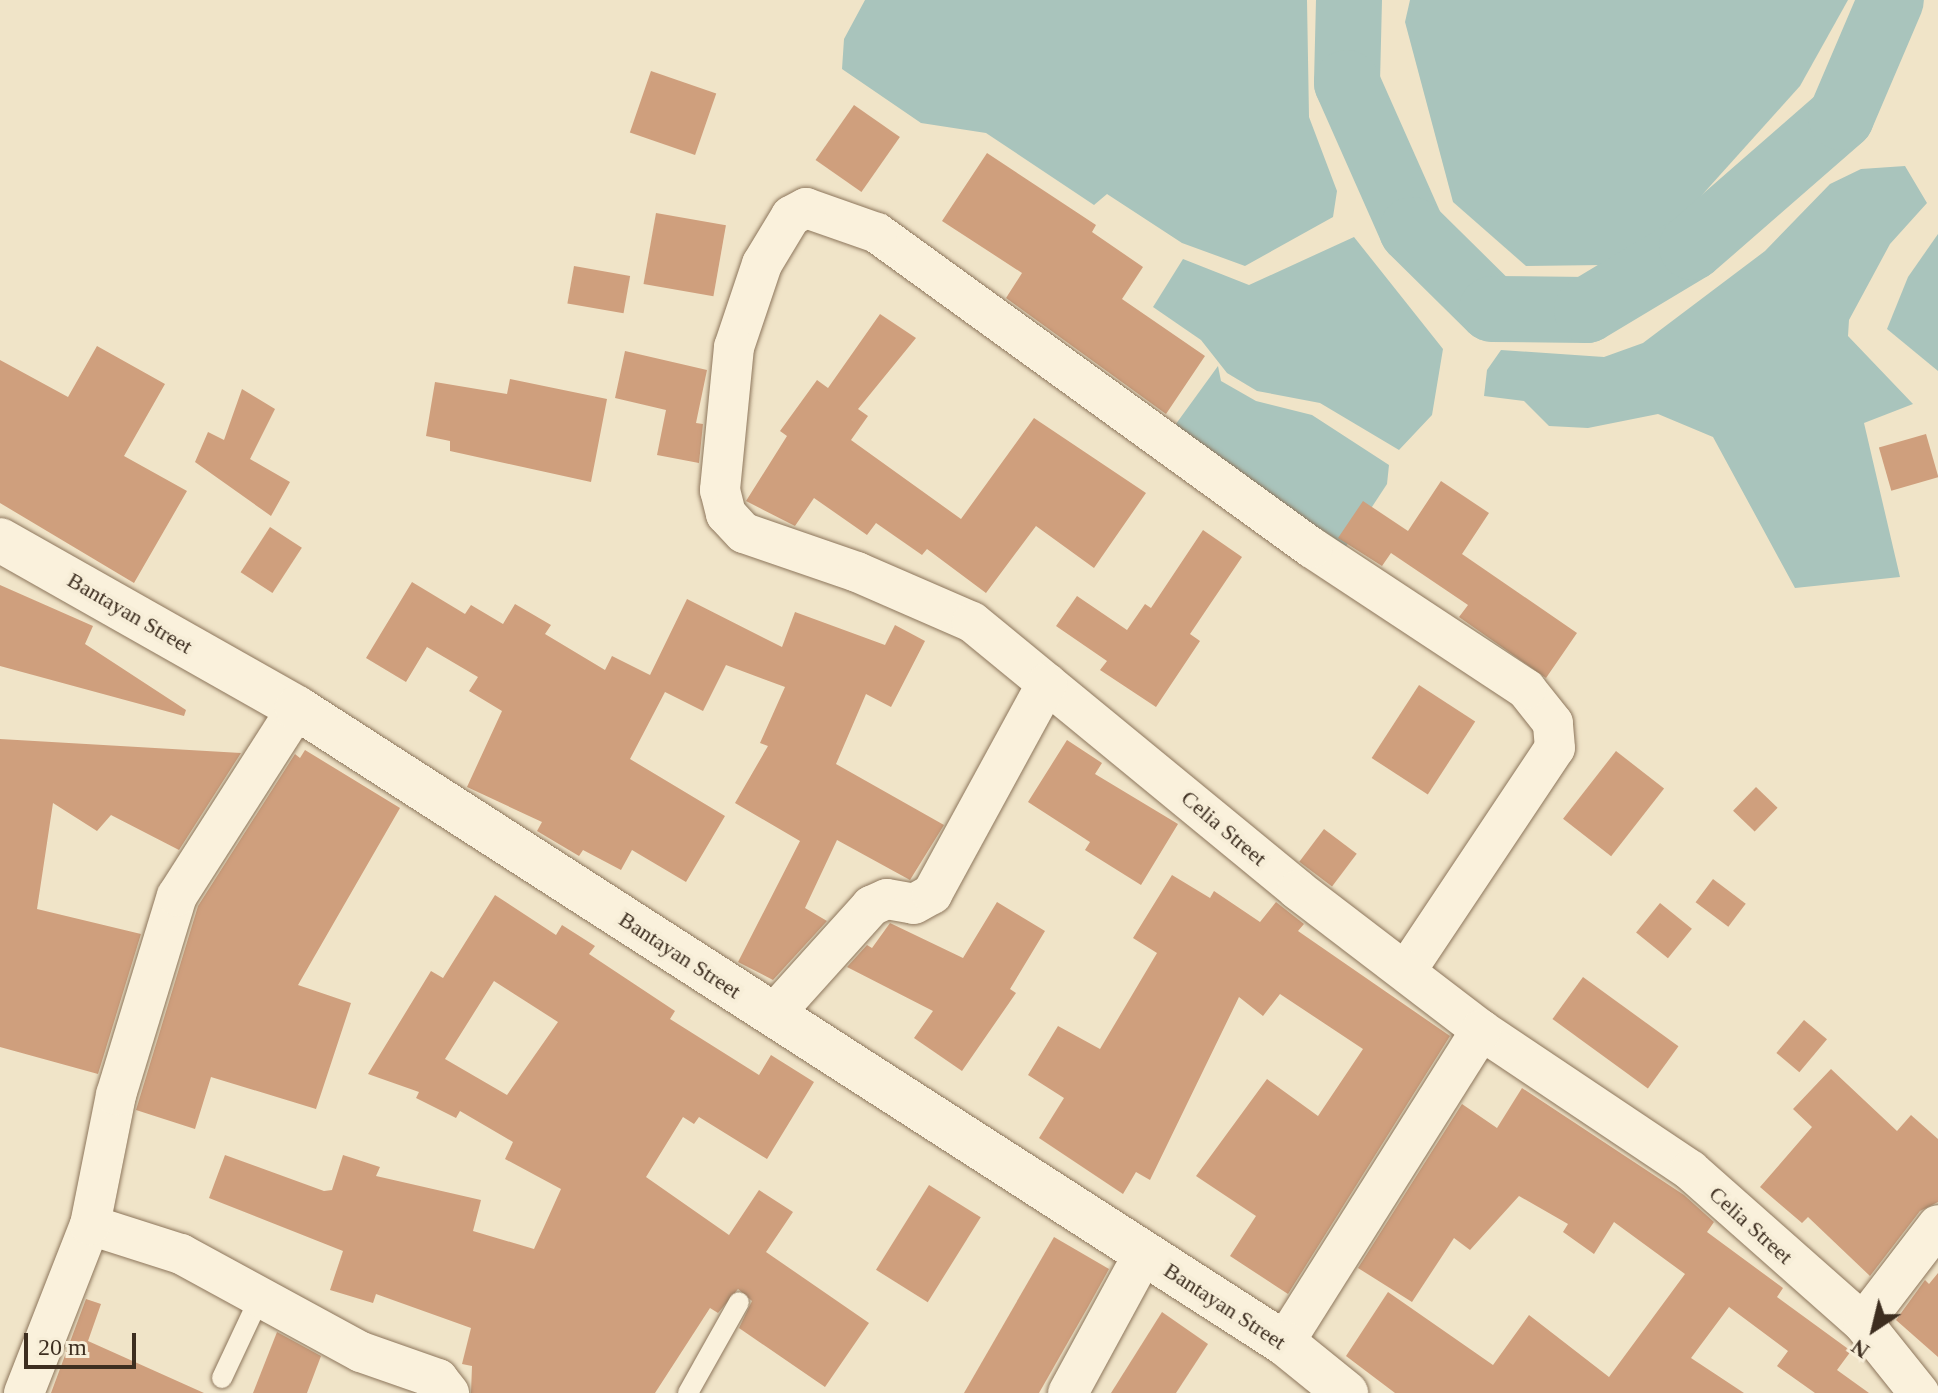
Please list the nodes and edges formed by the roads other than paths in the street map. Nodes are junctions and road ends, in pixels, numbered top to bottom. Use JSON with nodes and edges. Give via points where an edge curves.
{"nodes":[{"id":1,"x":0,"y":540,"type":"edge"},
{"id":2,"x":1047,"y":683,"type":"junction"},
{"id":3,"x":297,"y":708,"type":"junction"},
{"id":4,"x":1406,"y":971,"type":"junction"},
{"id":5,"x":773,"y":1015,"type":"junction"},
{"id":6,"x":1481,"y":1030,"type":"junction"},
{"id":7,"x":90,"y":1225,"type":"junction"},
{"id":8,"x":1938,"y":1225,"type":"edge"},
{"id":9,"x":1144,"y":1253,"type":"junction"},
{"id":10,"x":259,"y":1299,"type":"junction"},
{"id":11,"x":739,"y":1302,"type":"dead end"},
{"id":12,"x":1863,"y":1323,"type":"junction"},
{"id":13,"x":1284,"y":1343,"type":"junction"},
{"id":14,"x":222,"y":1378,"type":"dead end"},
{"id":15,"x":24,"y":1393,"type":"edge"},
{"id":16,"x":449,"y":1393,"type":"edge"},
{"id":17,"x":688,"y":1393,"type":"edge"},
{"id":18,"x":1068,"y":1393,"type":"edge"},
{"id":19,"x":1346,"y":1393,"type":"edge"},
{"id":20,"x":1919,"y":1393,"type":"edge"}],
"edges":[{"from":1,"to":3,"type":"main road","name":"Bantayan Street"},
{"from":2,"to":4,"type":"street","name":"Celia Street"},
{"from":2,"to":4,"type":"street","name":"Celia Street","via":[[972,622],[857,572],[744,533],[726,514],[720,490],[734,347],[779,228],[806,208],[877,233],[1312,548],[1526,689],[1553,723],[1555,748]]},
{"from":2,"to":5,"type":"street","via":[[932,894],[914,904],[887,899],[871,906]]},
{"from":3,"to":5,"type":"main road","name":"Bantayan Street"},
{"from":3,"to":7,"type":"street","via":[[177,896],[116,1095]]},
{"from":4,"to":6,"type":"street","name":"Celia Street"},
{"from":5,"to":9,"type":"main road","name":"Bantayan Street"},
{"from":6,"to":12,"type":"street","name":"Celia Street","via":[[1690,1170]]},
{"from":6,"to":13,"type":"street"},
{"from":7,"to":10,"type":"street","via":[[181,1254]]},
{"from":7,"to":15,"type":"street"},
{"from":8,"to":12,"type":"street"},
{"from":9,"to":13,"type":"main road","name":"Bantayan Street"},
{"from":9,"to":18,"type":"street"},
{"from":10,"to":14,"type":"lane"},
{"from":10,"to":16,"type":"street","via":[[361,1352],[438,1379]]},
{"from":11,"to":17,"type":"lane"},
{"from":12,"to":20,"type":"street","name":"Celia Street"},
{"from":13,"to":19,"type":"main road","name":"Bantayan Street"}]}
